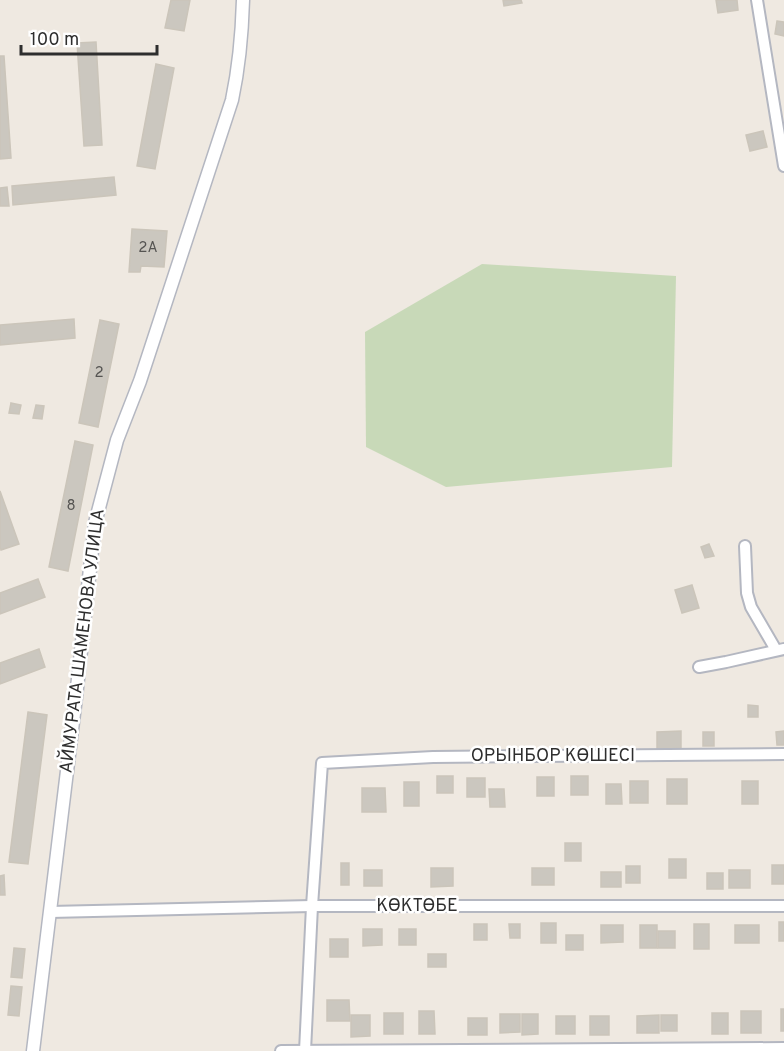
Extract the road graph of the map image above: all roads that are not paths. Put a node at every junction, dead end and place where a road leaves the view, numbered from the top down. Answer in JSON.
{"nodes":[{"id":1,"x":243,"y":0,"type":"edge"},
{"id":2,"x":757,"y":0,"type":"edge"},
{"id":3,"x":784,"y":166,"type":"edge"},
{"id":4,"x":745,"y":546,"type":"dead end"},
{"id":5,"x":780,"y":650,"type":"edge"},
{"id":6,"x":699,"y":667,"type":"dead end"},
{"id":7,"x":784,"y":754,"type":"edge"},
{"id":8,"x":312,"y":906,"type":"junction"},
{"id":9,"x":784,"y":906,"type":"edge"},
{"id":10,"x":50,"y":912,"type":"junction"},
{"id":11,"x":784,"y":1048,"type":"edge"},
{"id":12,"x":33,"y":1051,"type":"edge"},
{"id":13,"x":282,"y":1051,"type":"edge"},
{"id":14,"x":305,"y":1051,"type":"edge"}],
"edges":[{"from":1,"to":10,"type":"street","name":"АЙМУРАТА ШАМЕНОВА УЛИЦА"},
{"from":2,"to":3,"type":"street"},
{"from":4,"to":5,"type":"street"},
{"from":5,"to":6,"type":"street"},
{"from":7,"to":8,"type":"street","name":"ОРЫНБОР КӨШЕСІ"},
{"from":8,"to":9,"type":"street","name":"КӨКТӨБЕ"},
{"from":8,"to":10,"type":"street","name":"КӨКТӨБЕ"},
{"from":8,"to":14,"type":"street"},
{"from":10,"to":12,"type":"street","name":"АЙМУРАТА ШАМЕНОВА УЛИЦА"},
{"from":11,"to":14,"type":"street"},
{"from":13,"to":14,"type":"street"}]}
